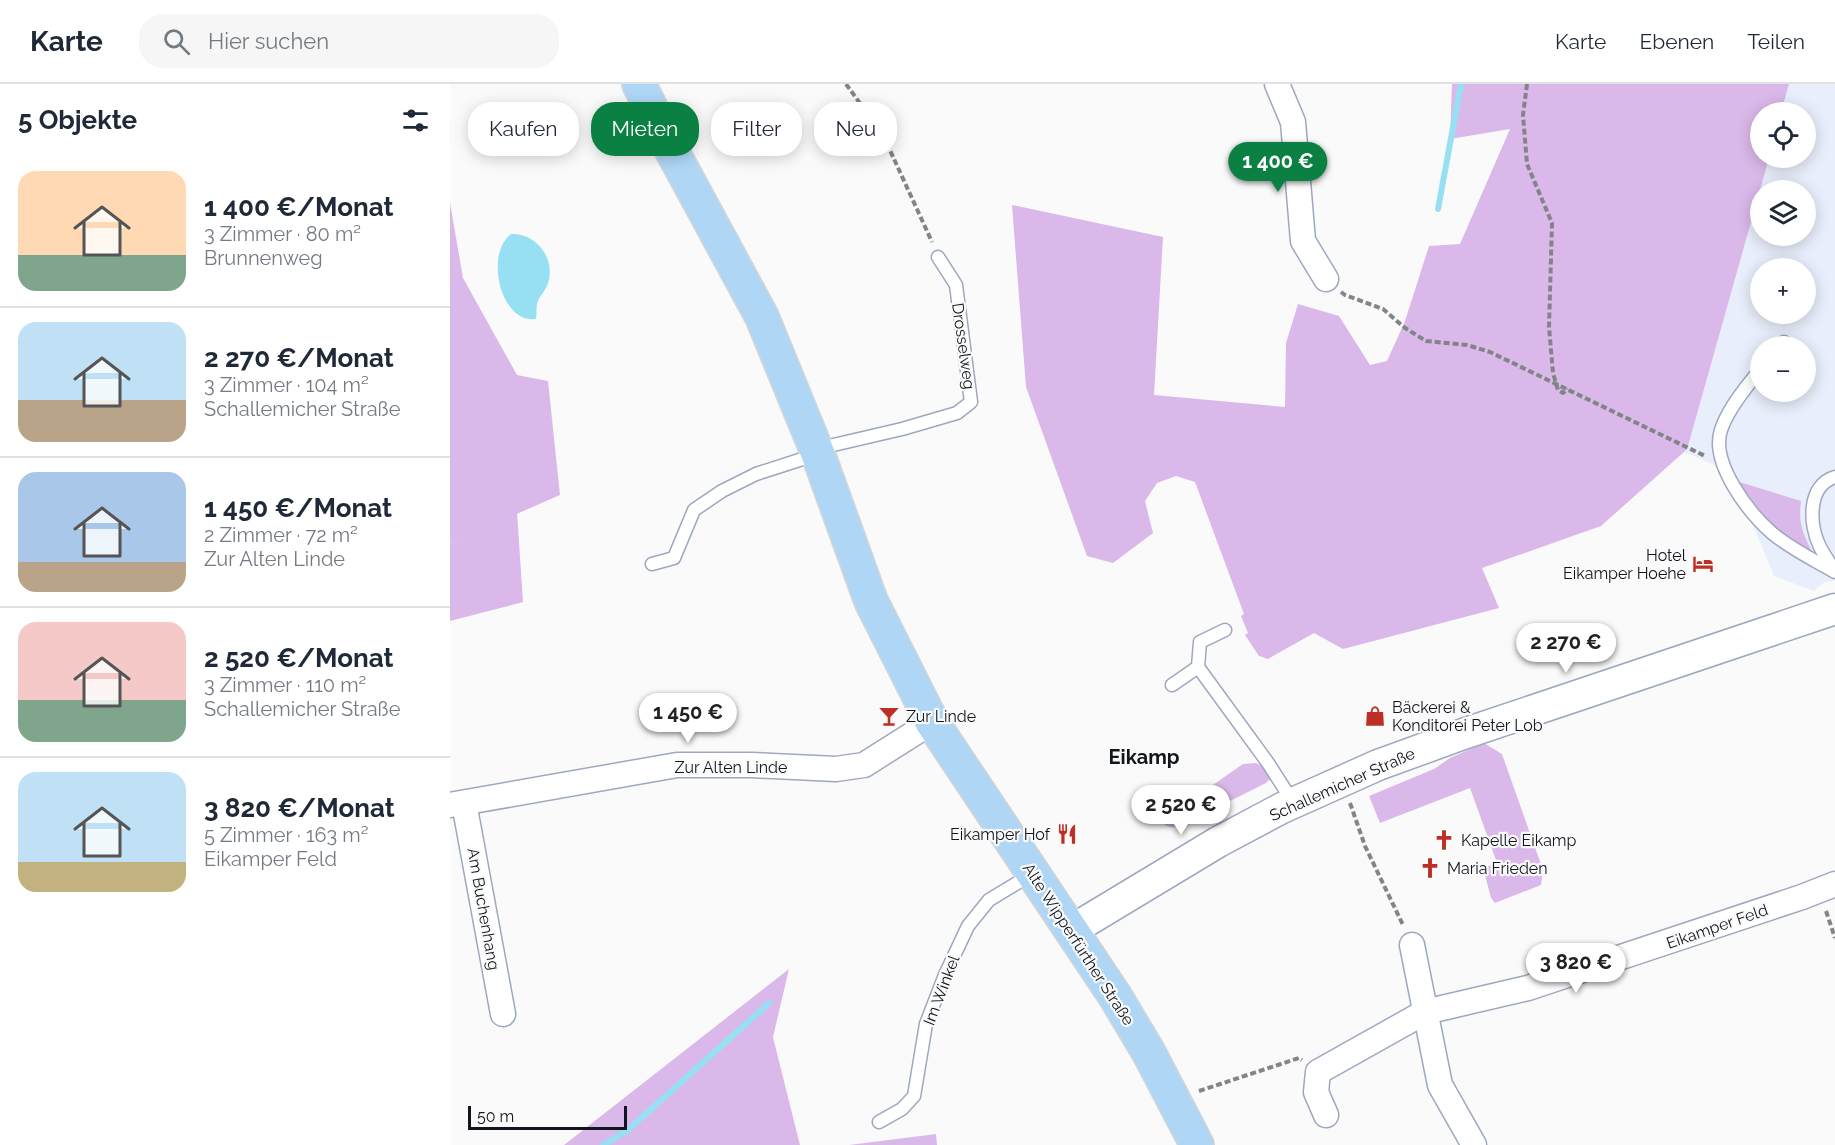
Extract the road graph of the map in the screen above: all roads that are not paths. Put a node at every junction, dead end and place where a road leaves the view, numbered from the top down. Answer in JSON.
{"nodes":[{"id":1,"x":639,"y":84,"type":"edge"},
{"id":2,"x":1277,"y":84,"type":"edge"},
{"id":3,"x":938,"y":256,"type":"road end"},
{"id":4,"x":1326,"y":279,"type":"road end"},
{"id":5,"x":1750,"y":385,"type":"edge"},
{"id":6,"x":818,"y":454,"type":"junction"},
{"id":7,"x":1835,"y":477,"type":"edge"},
{"id":8,"x":652,"y":564,"type":"dead end"},
{"id":9,"x":1835,"y":572,"type":"edge"},
{"id":10,"x":1835,"y":609,"type":"edge"},
{"id":11,"x":1225,"y":630,"type":"dead end"},
{"id":12,"x":1198,"y":667,"type":"junction"},
{"id":13,"x":1172,"y":685,"type":"dead end"},
{"id":14,"x":935,"y":719,"type":"junction"},
{"id":15,"x":1294,"y":803,"type":"junction"},
{"id":16,"x":457,"y":804,"type":"edge"},
{"id":17,"x":1033,"y":873,"type":"junction"},
{"id":18,"x":1827,"y":887,"type":"edge"},
{"id":19,"x":1072,"y":930,"type":"junction"},
{"id":20,"x":1412,"y":945,"type":"road end"},
{"id":21,"x":1425,"y":1012,"type":"junction"},
{"id":22,"x":503,"y":1014,"type":"dead end"},
{"id":23,"x":1326,"y":1115,"type":"dead end"},
{"id":24,"x":879,"y":1122,"type":"dead end"},
{"id":25,"x":1197,"y":1145,"type":"edge"},
{"id":26,"x":1474,"y":1145,"type":"edge"}],
"edges":[{"from":1,"to":6,"type":"main road","name":"Alte Wipperfürther Straße"},
{"from":2,"to":4,"type":"street"},
{"from":3,"to":6,"type":"lane","name":"Drosselweg"},
{"from":5,"to":9,"type":"lane"},
{"from":6,"to":8,"type":"lane"},
{"from":6,"to":14,"type":"main road","name":"Alte Wipperfürther Straße"},
{"from":7,"to":9,"type":"lane"},
{"from":10,"to":15,"type":"street","name":"Schallemicher Straße"},
{"from":11,"to":12,"type":"lane"},
{"from":12,"to":13,"type":"lane"},
{"from":12,"to":15,"type":"lane"},
{"from":14,"to":16,"type":"street","name":"Zur Alten Linde"},
{"from":14,"to":17,"type":"main road","name":"Alte Wipperfürther Straße"},
{"from":15,"to":19,"type":"street","name":"Schallemicher Straße"},
{"from":16,"to":22,"type":"street","name":"Am Buchenhang"},
{"from":17,"to":19,"type":"main road","name":"Alte Wipperfürther Straße"},
{"from":17,"to":24,"type":"lane","name":"Im Winkel"},
{"from":18,"to":21,"type":"street","name":"Eikamper Feld"},
{"from":19,"to":25,"type":"main road","name":"Alte Wipperfürther Straße"},
{"from":20,"to":21,"type":"street"},
{"from":21,"to":23,"type":"street","name":"Eikamper Feld"},
{"from":21,"to":26,"type":"street"}]}
